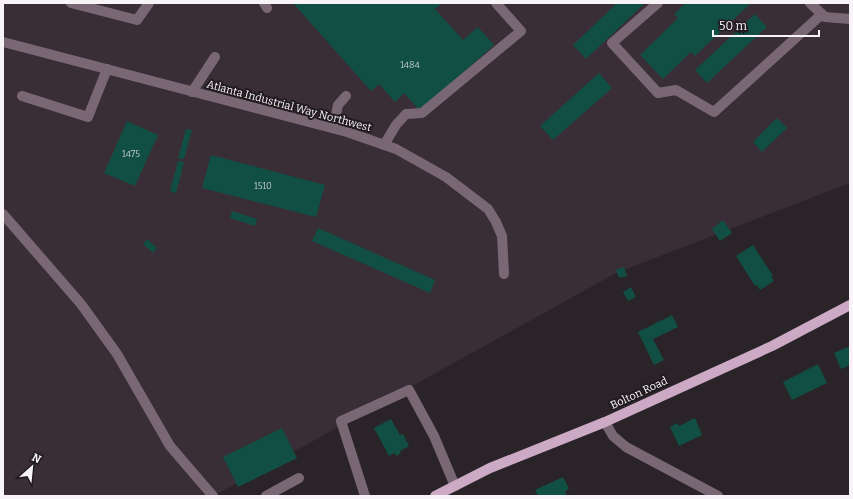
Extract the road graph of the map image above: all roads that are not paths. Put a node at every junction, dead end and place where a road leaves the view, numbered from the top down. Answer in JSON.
{"nodes":[{"id":1,"x":71,"y":3,"type":"edge"},
{"id":2,"x":149,"y":3,"type":"edge"},
{"id":3,"x":496,"y":3,"type":"edge"},
{"id":4,"x":658,"y":3,"type":"edge"},
{"id":5,"x":810,"y":3,"type":"edge"},
{"id":6,"x":822,"y":14,"type":"junction"},
{"id":7,"x":850,"y":19,"type":"edge"},
{"id":8,"x":3,"y":42,"type":"edge"},
{"id":9,"x":215,"y":56,"type":"dead end"},
{"id":10,"x":107,"y":69,"type":"junction"},
{"id":11,"x":192,"y":92,"type":"junction"},
{"id":12,"x":22,"y":96,"type":"dead end"},
{"id":13,"x":346,"y":96,"type":"dead end"},
{"id":14,"x":332,"y":128,"type":"junction"},
{"id":15,"x":384,"y":145,"type":"junction"},
{"id":16,"x":3,"y":214,"type":"edge"},
{"id":17,"x":504,"y":274,"type":"dead end"},
{"id":18,"x":850,"y":305,"type":"edge"},
{"id":19,"x":605,"y":422,"type":"junction"},
{"id":20,"x":299,"y":478,"type":"dead end"},
{"id":21,"x":455,"y":486,"type":"junction"},
{"id":22,"x":213,"y":496,"type":"edge"},
{"id":23,"x":266,"y":496,"type":"edge"},
{"id":24,"x":365,"y":496,"type":"edge"},
{"id":25,"x":435,"y":496,"type":"edge"},
{"id":26,"x":718,"y":496,"type":"edge"}],
"edges":[{"from":1,"to":2,"type":"street"},
{"from":3,"to":15,"type":"street"},
{"from":4,"to":6,"type":"street"},
{"from":5,"to":6,"type":"street"},
{"from":6,"to":7,"type":"street"},
{"from":8,"to":10,"type":"street","name":"Atlanta Industrial Way Northwest"},
{"from":9,"to":11,"type":"street"},
{"from":10,"to":11,"type":"street","name":"Atlanta Industrial Way Northwest"},
{"from":10,"to":12,"type":"street"},
{"from":11,"to":14,"type":"street","name":"Atlanta Industrial Way Northwest"},
{"from":13,"to":14,"type":"street"},
{"from":14,"to":15,"type":"street","name":"Atlanta Industrial Way Northwest"},
{"from":15,"to":17,"type":"street","name":"Atlanta Industrial Way Northwest"},
{"from":16,"to":22,"type":"street"},
{"from":18,"to":19,"type":"main road","name":"Bolton Road"},
{"from":19,"to":21,"type":"main road","name":"Bolton Road"},
{"from":19,"to":26,"type":"street"},
{"from":20,"to":23,"type":"street"},
{"from":21,"to":24,"type":"street"},
{"from":21,"to":25,"type":"main road","name":"Bolton Road"}]}
